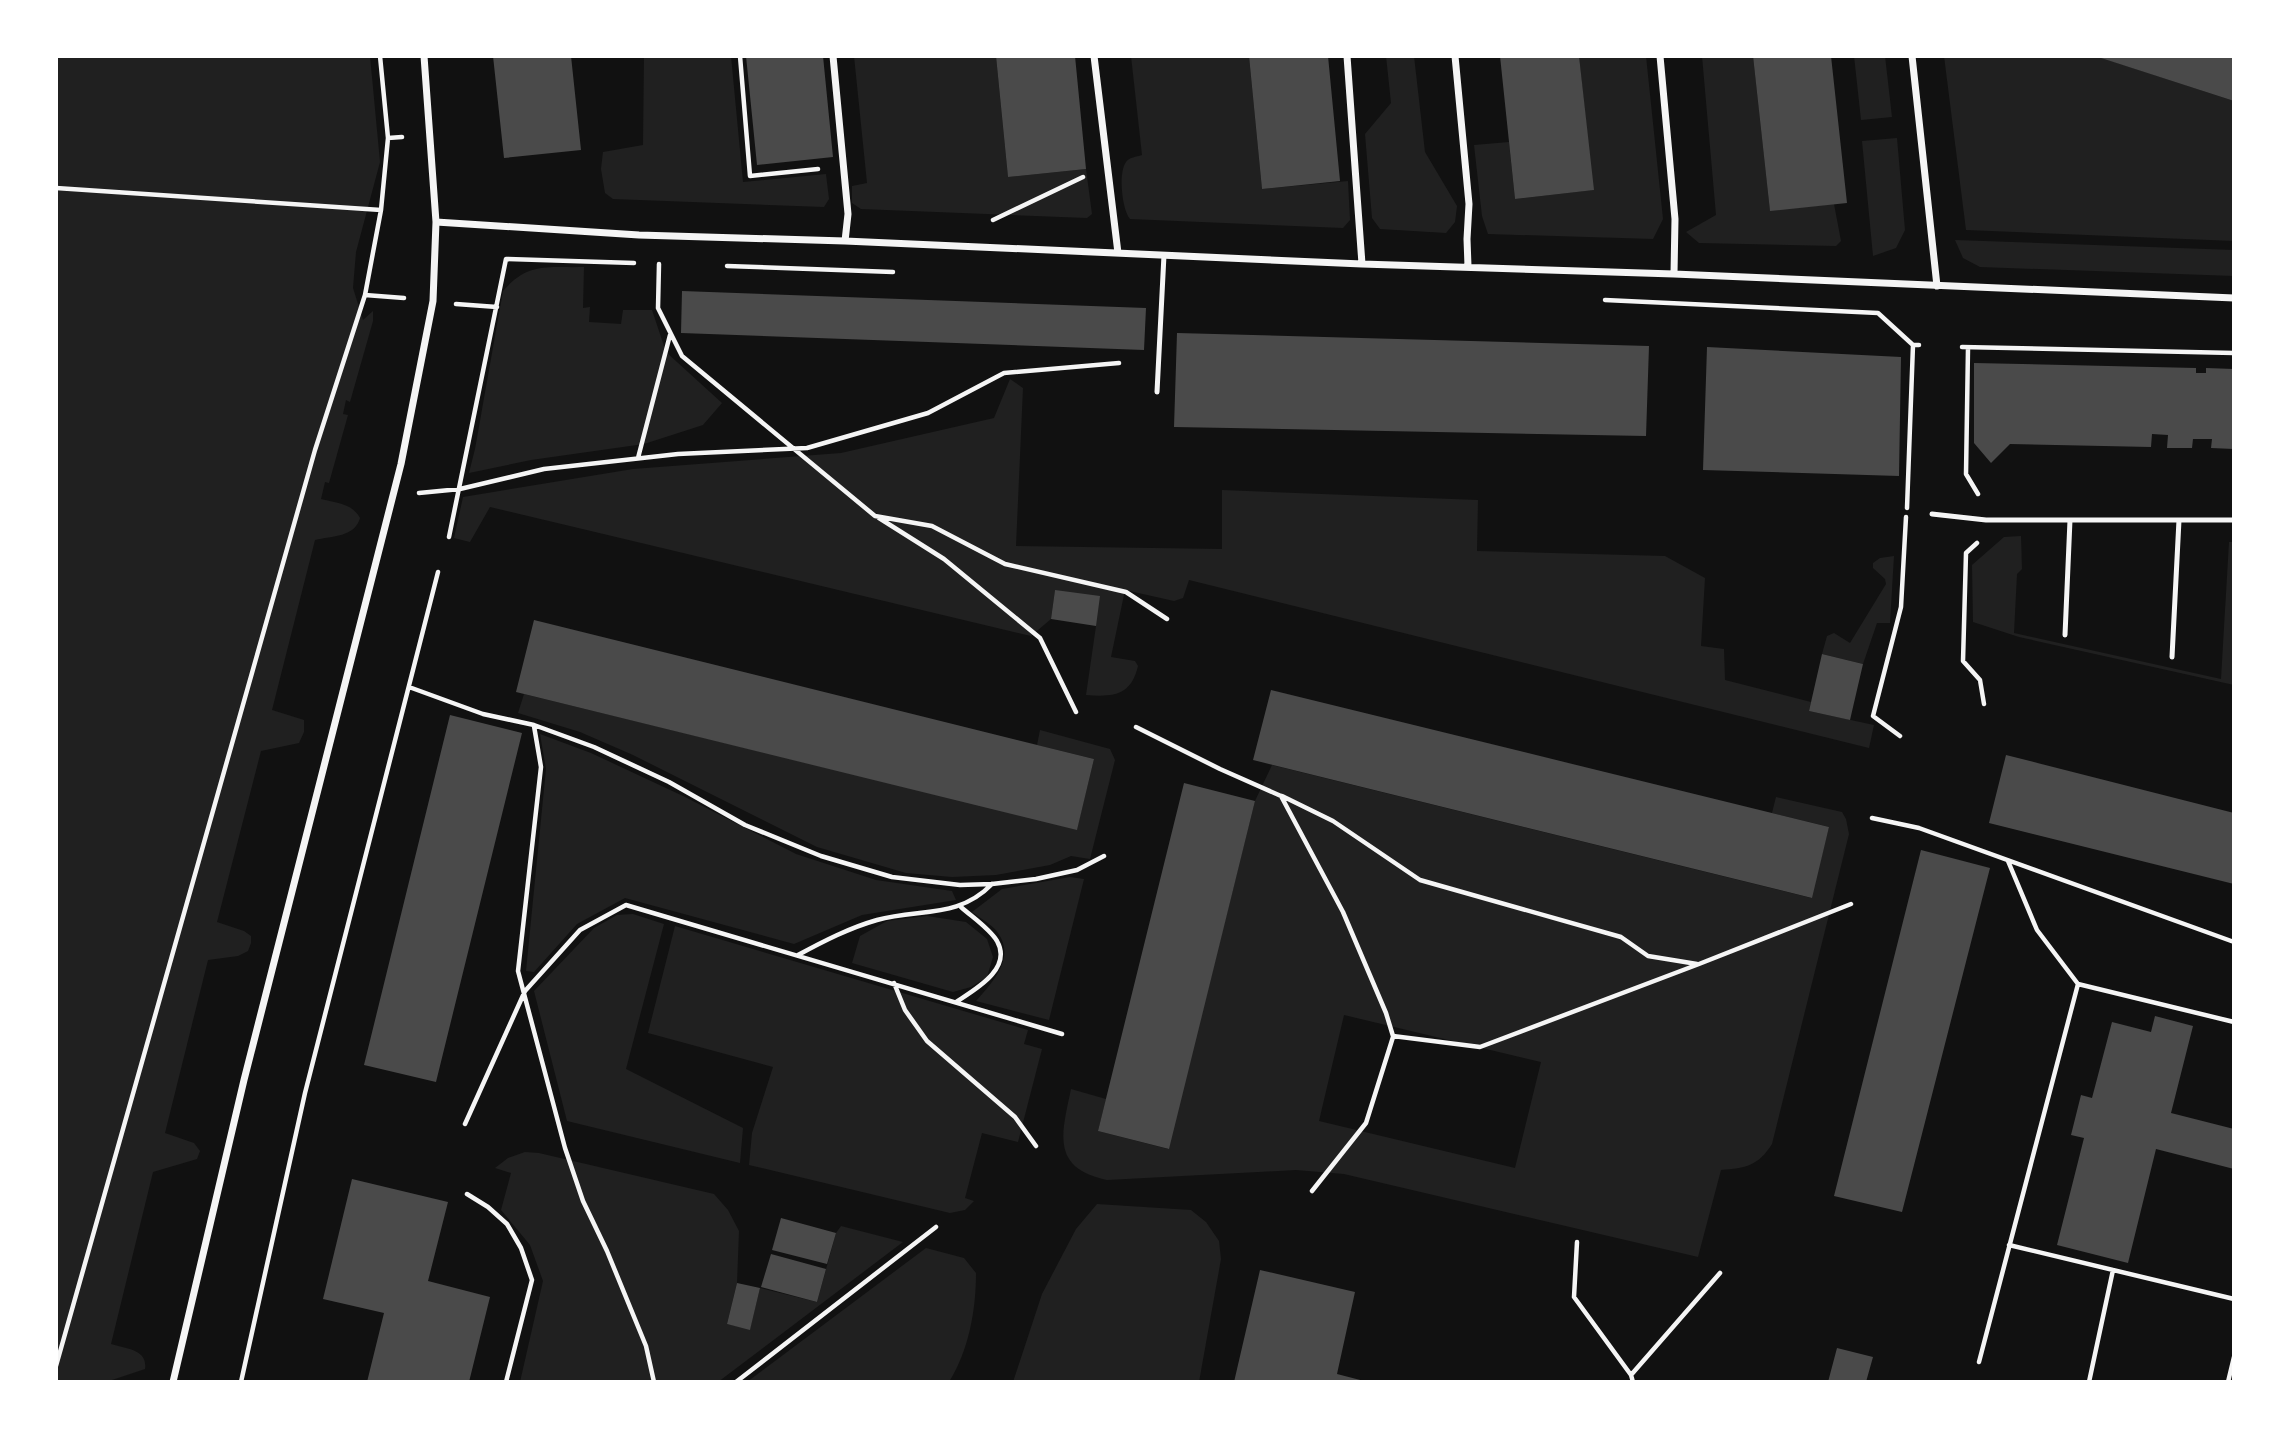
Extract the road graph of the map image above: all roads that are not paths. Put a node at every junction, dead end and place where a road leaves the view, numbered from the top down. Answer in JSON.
{"nodes":[{"id":1,"x":424,"y":56,"type":"edge"},
{"id":2,"x":833,"y":56,"type":"edge"},
{"id":3,"x":1094,"y":56,"type":"edge"},
{"id":4,"x":1347,"y":56,"type":"edge"},
{"id":5,"x":1455,"y":56,"type":"edge"},
{"id":6,"x":1660,"y":56,"type":"edge"},
{"id":7,"x":1912,"y":56,"type":"edge"},
{"id":8,"x":436,"y":222,"type":"junction"},
{"id":9,"x":845,"y":241,"type":"junction"},
{"id":10,"x":1118,"y":253,"type":"junction"},
{"id":11,"x":1164,"y":255,"type":"junction"},
{"id":12,"x":1362,"y":264,"type":"junction"},
{"id":13,"x":1468,"y":266,"type":"junction"},
{"id":14,"x":1674,"y":274,"type":"junction"},
{"id":15,"x":1937,"y":286,"type":"junction"},
{"id":16,"x":2234,"y":298,"type":"edge"},
{"id":17,"x":1157,"y":392,"type":"dead end"},
{"id":18,"x":1932,"y":514,"type":"dead end"},
{"id":19,"x":2070,"y":520,"type":"junction"},
{"id":20,"x":2179,"y":520,"type":"junction"},
{"id":21,"x":2234,"y":520,"type":"edge"},
{"id":22,"x":2064,"y":635,"type":"dead end"},
{"id":23,"x":2172,"y":657,"type":"dead end"},
{"id":24,"x":173,"y":1382,"type":"edge"}],
"edges":[{"from":1,"to":8,"type":"street"},
{"from":2,"to":9,"type":"street"},
{"from":3,"to":10,"type":"street"},
{"from":4,"to":12,"type":"street"},
{"from":5,"to":13,"type":"street"},
{"from":6,"to":14,"type":"street"},
{"from":7,"to":15,"type":"street"},
{"from":8,"to":9,"type":"street"},
{"from":8,"to":24,"type":"street"},
{"from":9,"to":10,"type":"street"},
{"from":10,"to":11,"type":"street"},
{"from":11,"to":12,"type":"street"},
{"from":11,"to":17,"type":"lane"},
{"from":12,"to":13,"type":"street"},
{"from":13,"to":14,"type":"street"},
{"from":14,"to":15,"type":"street"},
{"from":15,"to":16,"type":"street"},
{"from":18,"to":19,"type":"lane"},
{"from":19,"to":20,"type":"lane"},
{"from":19,"to":22,"type":"lane"},
{"from":20,"to":21,"type":"lane"},
{"from":20,"to":23,"type":"lane"}]}
